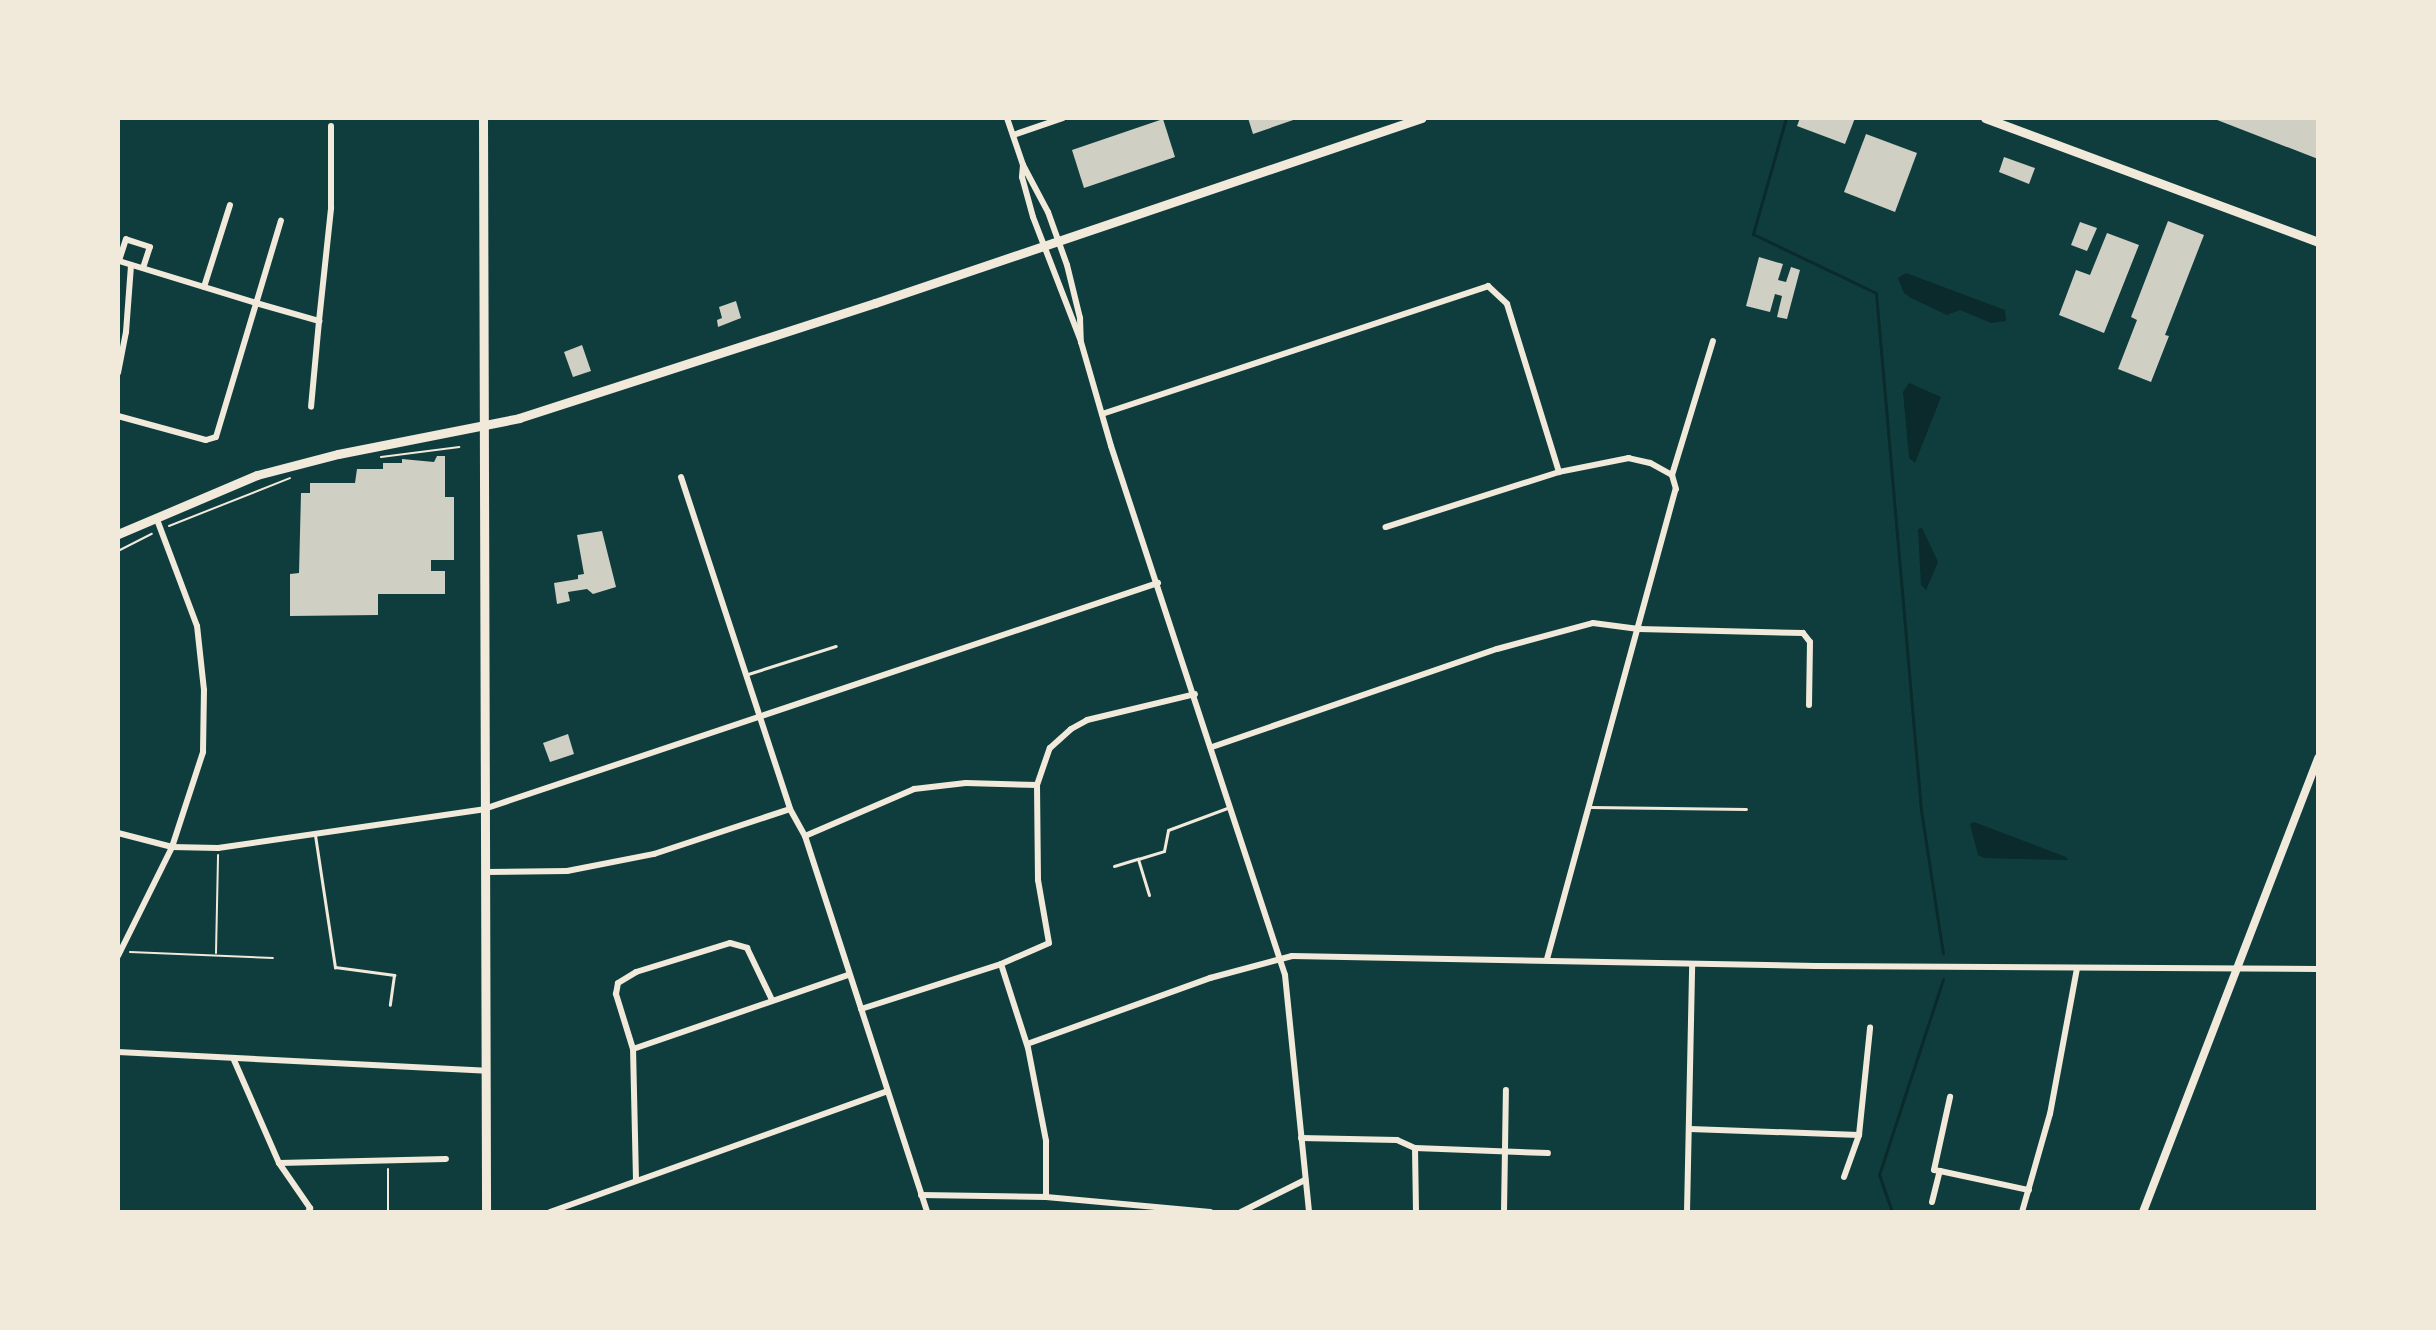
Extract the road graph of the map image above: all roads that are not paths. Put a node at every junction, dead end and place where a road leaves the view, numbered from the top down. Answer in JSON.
{"nodes":[{"id":1,"x":483,"y":118,"type":"edge"},
{"id":2,"x":1007,"y":118,"type":"edge"},
{"id":3,"x":1063,"y":118,"type":"edge"},
{"id":4,"x":1422,"y":118,"type":"edge"},
{"id":5,"x":1985,"y":118,"type":"edge"},
{"id":6,"x":331,"y":126,"type":"dead end"},
{"id":7,"x":1013,"y":135,"type":"junction"},
{"id":8,"x":1023,"y":165,"type":"junction"},
{"id":9,"x":230,"y":205,"type":"dead end"},
{"id":10,"x":281,"y":221,"type":"dead end"},
{"id":11,"x":1059,"y":241,"type":"junction"},
{"id":12,"x":2318,"y":242,"type":"edge"},
{"id":13,"x":1044,"y":246,"type":"junction"},
{"id":14,"x":131,"y":265,"type":"junction"},
{"id":15,"x":143,"y":268,"type":"junction"},
{"id":16,"x":204,"y":287,"type":"junction"},
{"id":17,"x":256,"y":303,"type":"junction"},
{"id":18,"x":319,"y":321,"type":"junction"},
{"id":19,"x":1713,"y":341,"type":"dead end"},
{"id":20,"x":1081,"y":342,"type":"junction"},
{"id":21,"x":118,"y":373,"type":"edge"},
{"id":22,"x":311,"y":407,"type":"dead end"},
{"id":23,"x":1102,"y":414,"type":"junction"},
{"id":24,"x":118,"y":416,"type":"edge"},
{"id":25,"x":483,"y":427,"type":"junction"},
{"id":26,"x":1559,"y":472,"type":"junction"},
{"id":27,"x":1672,"y":475,"type":"junction"},
{"id":28,"x":681,"y":477,"type":"dead end"},
{"id":29,"x":156,"y":517,"type":"junction"},
{"id":30,"x":1386,"y":527,"type":"dead end"},
{"id":31,"x":118,"y":534,"type":"edge"},
{"id":32,"x":1158,"y":583,"type":"junction"},
{"id":33,"x":1639,"y":629,"type":"junction"},
{"id":34,"x":836,"y":646,"type":"dead end"},
{"id":35,"x":748,"y":675,"type":"junction"},
{"id":36,"x":1195,"y":694,"type":"junction"},
{"id":37,"x":1809,"y":705,"type":"dead end"},
{"id":38,"x":761,"y":714,"type":"junction"},
{"id":39,"x":1212,"y":747,"type":"junction"},
{"id":40,"x":2318,"y":758,"type":"edge"},
{"id":41,"x":1037,"y":785,"type":"junction"},
{"id":42,"x":1232,"y":807,"type":"junction"},
{"id":43,"x":1589,"y":807,"type":"junction"},
{"id":44,"x":484,"y":809,"type":"junction"},
{"id":45,"x":790,"y":809,"type":"junction"},
{"id":46,"x":1746,"y":809,"type":"dead end"},
{"id":47,"x":314,"y":832,"type":"junction"},
{"id":48,"x":118,"y":833,"type":"edge"},
{"id":49,"x":805,"y":836,"type":"junction"},
{"id":50,"x":172,"y":847,"type":"junction"},
{"id":51,"x":1138,"y":859,"type":"junction"},
{"id":52,"x":1114,"y":866,"type":"dead end"},
{"id":53,"x":485,"y":872,"type":"junction"},
{"id":54,"x":1149,"y":895,"type":"dead end"},
{"id":55,"x":119,"y":954,"type":"edge"},
{"id":56,"x":1281,"y":959,"type":"junction"},
{"id":57,"x":1547,"y":959,"type":"junction"},
{"id":58,"x":1001,"y":964,"type":"junction"},
{"id":59,"x":1692,"y":964,"type":"junction"},
{"id":60,"x":2237,"y":967,"type":"junction"},
{"id":61,"x":2077,"y":969,"type":"junction"},
{"id":62,"x":2318,"y":969,"type":"edge"},
{"id":63,"x":848,"y":975,"type":"junction"},
{"id":64,"x":772,"y":1000,"type":"junction"},
{"id":65,"x":390,"y":1005,"type":"dead end"},
{"id":66,"x":861,"y":1009,"type":"junction"},
{"id":67,"x":1870,"y":1028,"type":"dead end"},
{"id":68,"x":1027,"y":1044,"type":"junction"},
{"id":69,"x":633,"y":1049,"type":"junction"},
{"id":70,"x":118,"y":1052,"type":"edge"},
{"id":71,"x":234,"y":1060,"type":"junction"},
{"id":72,"x":487,"y":1071,"type":"junction"},
{"id":73,"x":1506,"y":1090,"type":"dead end"},
{"id":74,"x":886,"y":1092,"type":"junction"},
{"id":75,"x":1950,"y":1097,"type":"dead end"},
{"id":76,"x":1690,"y":1129,"type":"junction"},
{"id":77,"x":1859,"y":1135,"type":"junction"},
{"id":78,"x":1301,"y":1138,"type":"junction"},
{"id":79,"x":1415,"y":1148,"type":"junction"},
{"id":80,"x":1505,"y":1151,"type":"junction"},
{"id":81,"x":1548,"y":1153,"type":"dead end"},
{"id":82,"x":446,"y":1159,"type":"dead end"},
{"id":83,"x":279,"y":1163,"type":"junction"},
{"id":84,"x":1940,"y":1171,"type":"junction"},
{"id":85,"x":1844,"y":1177,"type":"dead end"},
{"id":86,"x":636,"y":1180,"type":"junction"},
{"id":87,"x":1305,"y":1180,"type":"junction"},
{"id":88,"x":2029,"y":1190,"type":"junction"},
{"id":89,"x":921,"y":1195,"type":"junction"},
{"id":90,"x":1046,"y":1197,"type":"junction"},
{"id":91,"x":1932,"y":1202,"type":"dead end"},
{"id":92,"x":308,"y":1212,"type":"edge"},
{"id":93,"x":486,"y":1212,"type":"edge"},
{"id":94,"x":550,"y":1212,"type":"edge"},
{"id":95,"x":927,"y":1212,"type":"edge"},
{"id":96,"x":1210,"y":1212,"type":"edge"},
{"id":97,"x":1241,"y":1212,"type":"edge"},
{"id":98,"x":1309,"y":1212,"type":"edge"},
{"id":99,"x":1416,"y":1212,"type":"edge"},
{"id":100,"x":1504,"y":1212,"type":"edge"},
{"id":101,"x":1687,"y":1212,"type":"edge"},
{"id":102,"x":2022,"y":1212,"type":"edge"},
{"id":103,"x":2143,"y":1212,"type":"edge"}],
"edges":[{"from":1,"to":25,"type":"main road"},
{"from":2,"to":7,"type":"street"},
{"from":3,"to":7,"type":"street"},
{"from":4,"to":11,"type":"main road"},
{"from":5,"to":12,"type":"main road"},
{"from":6,"to":18,"type":"street"},
{"from":7,"to":8,"type":"street"},
{"from":8,"to":11,"type":"street"},
{"from":8,"to":13,"type":"street"},
{"from":9,"to":16,"type":"street"},
{"from":10,"to":17,"type":"street"},
{"from":11,"to":13,"type":"main road"},
{"from":11,"to":20,"type":"street"},
{"from":13,"to":20,"type":"street"},
{"from":13,"to":25,"type":"main road"},
{"from":14,"to":15,"type":"street"},
{"from":14,"to":15,"type":"street"},
{"from":14,"to":21,"type":"street"},
{"from":15,"to":16,"type":"street"},
{"from":16,"to":17,"type":"street"},
{"from":17,"to":18,"type":"street"},
{"from":17,"to":24,"type":"street"},
{"from":18,"to":22,"type":"street"},
{"from":19,"to":27,"type":"street"},
{"from":20,"to":23,"type":"street"},
{"from":23,"to":26,"type":"street"},
{"from":23,"to":32,"type":"street"},
{"from":25,"to":29,"type":"main road"},
{"from":25,"to":44,"type":"main road"},
{"from":26,"to":27,"type":"street"},
{"from":26,"to":30,"type":"street"},
{"from":27,"to":33,"type":"street"},
{"from":28,"to":35,"type":"street"},
{"from":29,"to":31,"type":"main road"},
{"from":29,"to":50,"type":"street"},
{"from":32,"to":36,"type":"street"},
{"from":32,"to":38,"type":"street"},
{"from":33,"to":37,"type":"street"},
{"from":33,"to":39,"type":"street"},
{"from":33,"to":43,"type":"street"},
{"from":34,"to":35,"type":"lane"},
{"from":35,"to":38,"type":"street"},
{"from":36,"to":39,"type":"street"},
{"from":36,"to":41,"type":"street"},
{"from":38,"to":44,"type":"street"},
{"from":38,"to":45,"type":"street"},
{"from":39,"to":42,"type":"street"},
{"from":40,"to":60,"type":"street"},
{"from":41,"to":49,"type":"street"},
{"from":41,"to":58,"type":"street"},
{"from":42,"to":51,"type":"lane"},
{"from":42,"to":56,"type":"street"},
{"from":43,"to":46,"type":"lane"},
{"from":43,"to":57,"type":"street"},
{"from":44,"to":47,"type":"street"},
{"from":44,"to":53,"type":"main road"},
{"from":45,"to":49,"type":"street"},
{"from":45,"to":53,"type":"street"},
{"from":47,"to":50,"type":"street"},
{"from":47,"to":65,"type":"lane"},
{"from":48,"to":50,"type":"street"},
{"from":49,"to":63,"type":"street"},
{"from":50,"to":55,"type":"street"},
{"from":51,"to":52,"type":"lane"},
{"from":51,"to":54,"type":"lane"},
{"from":53,"to":72,"type":"main road"},
{"from":56,"to":57,"type":"street"},
{"from":56,"to":68,"type":"street"},
{"from":56,"to":78,"type":"street"},
{"from":57,"to":59,"type":"street"},
{"from":58,"to":66,"type":"street"},
{"from":58,"to":68,"type":"street"},
{"from":59,"to":61,"type":"street"},
{"from":59,"to":76,"type":"street"},
{"from":60,"to":61,"type":"street"},
{"from":60,"to":62,"type":"street"},
{"from":60,"to":103,"type":"street"},
{"from":61,"to":88,"type":"street"},
{"from":63,"to":64,"type":"street"},
{"from":63,"to":66,"type":"street"},
{"from":64,"to":69,"type":"street"},
{"from":64,"to":69,"type":"street"},
{"from":66,"to":74,"type":"street"},
{"from":67,"to":77,"type":"street"},
{"from":68,"to":90,"type":"street"},
{"from":69,"to":86,"type":"street"},
{"from":70,"to":71,"type":"street"},
{"from":71,"to":72,"type":"street"},
{"from":71,"to":83,"type":"street"},
{"from":72,"to":93,"type":"main road"},
{"from":73,"to":80,"type":"street"},
{"from":74,"to":86,"type":"street"},
{"from":74,"to":89,"type":"street"},
{"from":75,"to":84,"type":"street"},
{"from":76,"to":77,"type":"street"},
{"from":76,"to":101,"type":"street"},
{"from":77,"to":85,"type":"street"},
{"from":78,"to":79,"type":"street"},
{"from":78,"to":87,"type":"street"},
{"from":79,"to":80,"type":"street"},
{"from":79,"to":99,"type":"street"},
{"from":80,"to":81,"type":"street"},
{"from":80,"to":100,"type":"street"},
{"from":82,"to":83,"type":"street"},
{"from":83,"to":92,"type":"street"},
{"from":84,"to":88,"type":"street"},
{"from":84,"to":91,"type":"street"},
{"from":86,"to":94,"type":"street"},
{"from":87,"to":97,"type":"street"},
{"from":87,"to":98,"type":"street"},
{"from":88,"to":102,"type":"street"},
{"from":89,"to":90,"type":"street"},
{"from":89,"to":95,"type":"street"},
{"from":90,"to":96,"type":"street"}]}
